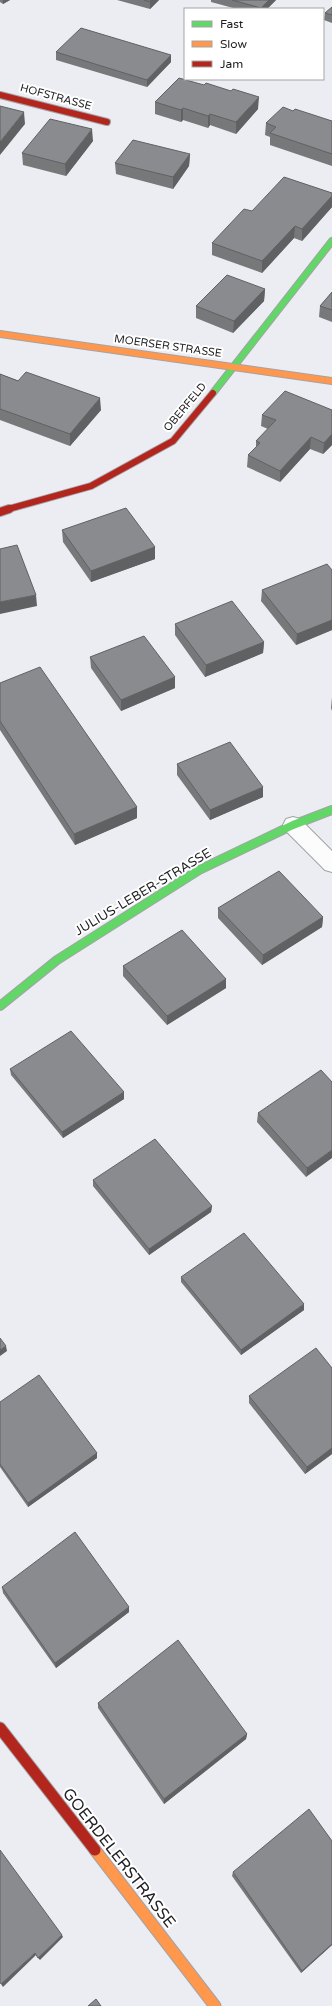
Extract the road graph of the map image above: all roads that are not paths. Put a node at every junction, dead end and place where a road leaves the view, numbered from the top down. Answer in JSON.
{"nodes":[{"id":1,"x":0,"y":95,"type":"edge"},
{"id":2,"x":107,"y":122,"type":"dead end"},
{"id":3,"x":332,"y":241,"type":"edge"},
{"id":4,"x":0,"y":334,"type":"edge"},
{"id":5,"x":234,"y":368,"type":"junction"},
{"id":6,"x":332,"y":381,"type":"edge"},
{"id":7,"x":0,"y":512,"type":"edge"},
{"id":8,"x":332,"y":810,"type":"edge"},
{"id":9,"x":293,"y":825,"type":"junction"},
{"id":10,"x":332,"y":864,"type":"edge"},
{"id":11,"x":0,"y":1006,"type":"edge"},
{"id":12,"x":0,"y":1728,"type":"edge"},
{"id":13,"x":215,"y":2006,"type":"edge"}],
"edges":[{"from":1,"to":2,"type":"street","name":"HOFSTRASSE"},
{"from":3,"to":5,"type":"street","name":"OBERFELD"},
{"from":4,"to":5,"type":"street","name":"MOERSER STRASSE"},
{"from":5,"to":6,"type":"street","name":"MOERSER STRASSE"},
{"from":5,"to":7,"type":"street","name":"OBERFELD"},
{"from":8,"to":9,"type":"street","name":"JULIUS-LEBER-STRASSE"},
{"from":9,"to":10,"type":"street"},
{"from":9,"to":11,"type":"street","name":"JULIUS-LEBER-STRASSE"},
{"from":12,"to":13,"type":"street","name":"GOERDELERSTRASSE"}]}
